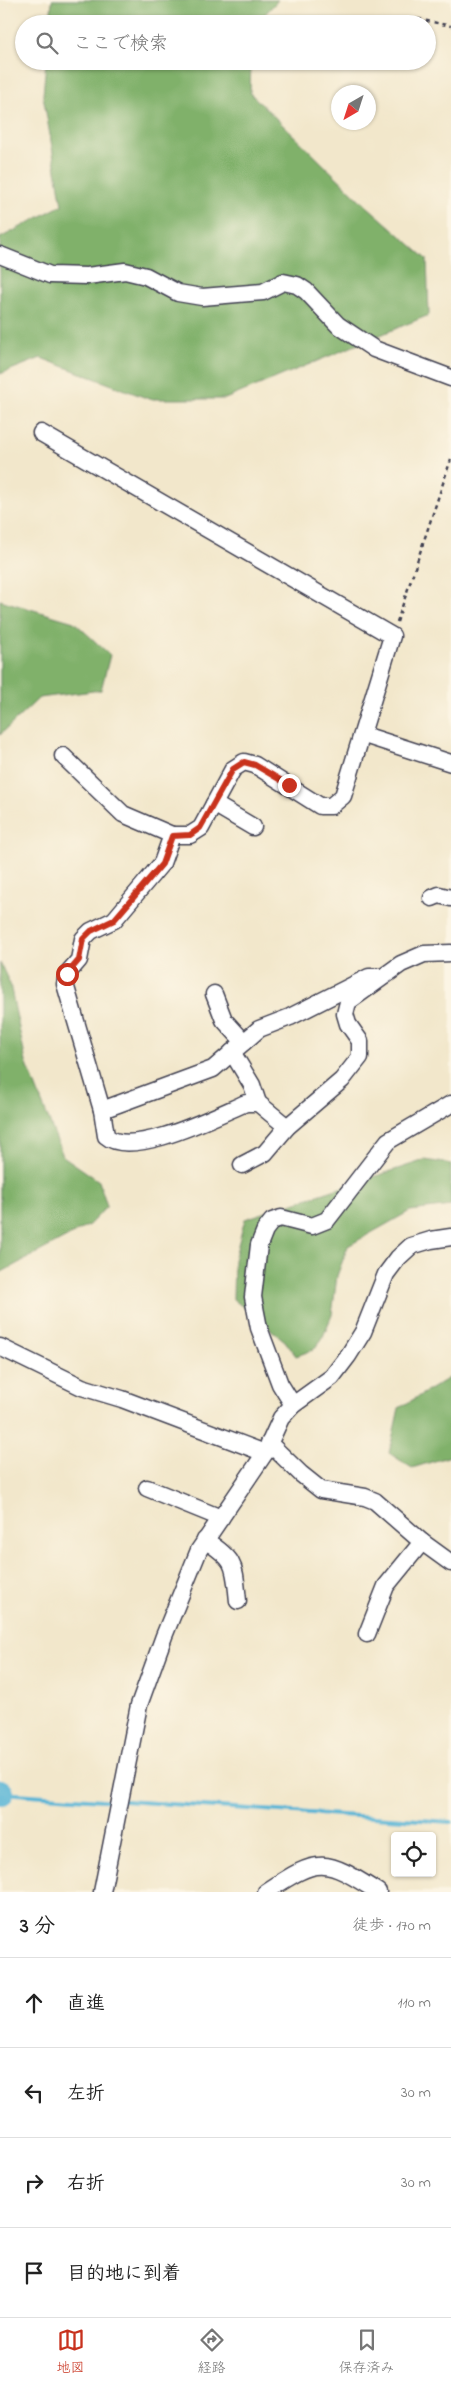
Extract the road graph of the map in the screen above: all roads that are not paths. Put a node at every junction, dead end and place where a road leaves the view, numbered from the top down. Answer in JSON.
{"nodes":[{"id":1,"x":0,"y":255,"type":"edge"},
{"id":2,"x":451,"y":378,"type":"edge"},
{"id":3,"x":41,"y":433,"type":"dead end"},
{"id":4,"x":364,"y":735,"type":"junction"},
{"id":5,"x":63,"y":756,"type":"dead end"},
{"id":6,"x":451,"y":763,"type":"edge"},
{"id":7,"x":214,"y":804,"type":"junction"},
{"id":8,"x":253,"y":827,"type":"dead end"},
{"id":9,"x":172,"y":836,"type":"junction"},
{"id":10,"x":432,"y":898,"type":"dead end"},
{"id":11,"x":451,"y":898,"type":"edge"},
{"id":12,"x":451,"y":953,"type":"edge"},
{"id":13,"x":382,"y":977,"type":"junction"},
{"id":14,"x":214,"y":994,"type":"dead end"},
{"id":15,"x":238,"y":1047,"type":"junction"},
{"id":16,"x":258,"y":1103,"type":"junction"},
{"id":17,"x":451,"y":1104,"type":"edge"},
{"id":18,"x":102,"y":1110,"type":"junction"},
{"id":19,"x":287,"y":1127,"type":"junction"},
{"id":20,"x":242,"y":1165,"type":"dead end"},
{"id":21,"x":451,"y":1238,"type":"edge"},
{"id":22,"x":0,"y":1347,"type":"edge"},
{"id":23,"x":293,"y":1405,"type":"junction"},
{"id":24,"x":267,"y":1448,"type":"junction"},
{"id":25,"x":147,"y":1488,"type":"dead end"},
{"id":26,"x":221,"y":1518,"type":"junction"},
{"id":27,"x":205,"y":1540,"type":"junction"},
{"id":28,"x":422,"y":1542,"type":"junction"},
{"id":29,"x":451,"y":1563,"type":"edge"},
{"id":30,"x":238,"y":1601,"type":"dead end"},
{"id":31,"x":366,"y":1634,"type":"dead end"},
{"id":32,"x":102,"y":1892,"type":"edge"},
{"id":33,"x":266,"y":1892,"type":"edge"},
{"id":34,"x":378,"y":1892,"type":"edge"}],
"edges":[{"from":1,"to":2,"type":"street"},
{"from":3,"to":4,"type":"street"},
{"from":4,"to":6,"type":"street"},
{"from":4,"to":7,"type":"street"},
{"from":5,"to":9,"type":"street"},
{"from":7,"to":8,"type":"street"},
{"from":7,"to":9,"type":"street"},
{"from":9,"to":18,"type":"street"},
{"from":10,"to":11,"type":"street"},
{"from":12,"to":13,"type":"street"},
{"from":13,"to":15,"type":"street"},
{"from":13,"to":19,"type":"street"},
{"from":14,"to":15,"type":"street"},
{"from":15,"to":16,"type":"street"},
{"from":15,"to":18,"type":"street"},
{"from":16,"to":18,"type":"street"},
{"from":16,"to":19,"type":"street"},
{"from":17,"to":23,"type":"street"},
{"from":19,"to":20,"type":"street"},
{"from":21,"to":23,"type":"street"},
{"from":22,"to":24,"type":"street"},
{"from":23,"to":24,"type":"street"},
{"from":24,"to":26,"type":"street"},
{"from":24,"to":28,"type":"street"},
{"from":25,"to":26,"type":"street"},
{"from":26,"to":27,"type":"street"},
{"from":27,"to":30,"type":"street"},
{"from":27,"to":32,"type":"street"},
{"from":28,"to":29,"type":"street"},
{"from":28,"to":31,"type":"street"},
{"from":33,"to":34,"type":"street"}]}
